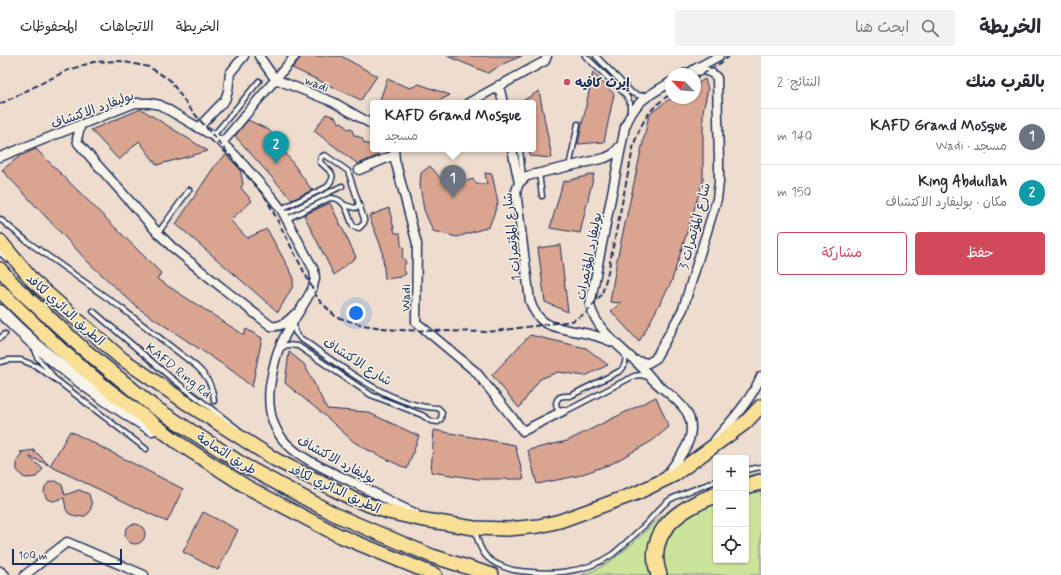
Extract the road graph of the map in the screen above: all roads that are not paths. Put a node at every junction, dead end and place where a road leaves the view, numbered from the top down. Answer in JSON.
{"nodes":[{"id":1,"x":244,"y":56,"type":"edge"},
{"id":2,"x":259,"y":56,"type":"edge"},
{"id":3,"x":295,"y":56,"type":"edge"},
{"id":4,"x":547,"y":56,"type":"edge"},
{"id":5,"x":585,"y":56,"type":"edge"},
{"id":6,"x":596,"y":56,"type":"edge"},
{"id":7,"x":719,"y":56,"type":"edge"},
{"id":8,"x":697,"y":68,"type":"edge"},
{"id":9,"x":701,"y":70,"type":"edge"},
{"id":10,"x":275,"y":79,"type":"junction"},
{"id":11,"x":259,"y":81,"type":"dead end"},
{"id":12,"x":500,"y":85,"type":"junction"},
{"id":13,"x":665,"y":86,"type":"edge"},
{"id":14,"x":652,"y":94,"type":"junction"},
{"id":15,"x":473,"y":100,"type":"edge"},
{"id":16,"x":502,"y":100,"type":"edge"},
{"id":17,"x":629,"y":117,"type":"junction"},
{"id":18,"x":370,"y":123,"type":"edge"},
{"id":19,"x":81,"y":124,"type":"junction"},
{"id":20,"x":578,"y":124,"type":"dead end"},
{"id":21,"x":198,"y":128,"type":"junction"},
{"id":22,"x":213,"y":136,"type":"junction"},
{"id":23,"x":222,"y":143,"type":"junction"},
{"id":24,"x":622,"y":144,"type":"junction"},
{"id":25,"x":394,"y":152,"type":"edge"},
{"id":26,"x":513,"y":152,"type":"edge"},
{"id":27,"x":520,"y":152,"type":"edge"},
{"id":28,"x":0,"y":156,"type":"edge"},
{"id":29,"x":340,"y":165,"type":"junction"},
{"id":30,"x":569,"y":167,"type":"junction"},
{"id":31,"x":359,"y":170,"type":"dead end"},
{"id":32,"x":331,"y":171,"type":"junction"},
{"id":33,"x":539,"y":173,"type":"junction"},
{"id":34,"x":521,"y":181,"type":"junction"},
{"id":35,"x":342,"y":186,"type":"dead end"},
{"id":36,"x":189,"y":190,"type":"dead end"},
{"id":37,"x":542,"y":196,"type":"dead end"},
{"id":38,"x":359,"y":203,"type":"junction"},
{"id":39,"x":345,"y":205,"type":"junction"},
{"id":40,"x":284,"y":214,"type":"junction"},
{"id":41,"x":0,"y":219,"type":"edge"},
{"id":42,"x":158,"y":233,"type":"junction"},
{"id":43,"x":0,"y":241,"type":"edge"},
{"id":44,"x":0,"y":253,"type":"edge"},
{"id":45,"x":0,"y":269,"type":"edge"},
{"id":46,"x":33,"y":281,"type":"junction"},
{"id":47,"x":0,"y":291,"type":"edge"},
{"id":48,"x":300,"y":309,"type":"junction"},
{"id":49,"x":0,"y":311,"type":"edge"},
{"id":50,"x":93,"y":311,"type":"dead end"},
{"id":51,"x":294,"y":321,"type":"junction"},
{"id":52,"x":5,"y":334,"type":"dead end"},
{"id":53,"x":0,"y":338,"type":"edge"},
{"id":54,"x":33,"y":342,"type":"junction"},
{"id":55,"x":615,"y":344,"type":"junction"},
{"id":56,"x":278,"y":351,"type":"junction"},
{"id":57,"x":623,"y":351,"type":"junction"},
{"id":58,"x":634,"y":360,"type":"junction"},
{"id":59,"x":0,"y":362,"type":"edge"},
{"id":60,"x":761,"y":376,"type":"edge"},
{"id":61,"x":55,"y":378,"type":"junction"},
{"id":62,"x":653,"y":379,"type":"junction"},
{"id":63,"x":214,"y":401,"type":"dead end"},
{"id":64,"x":761,"y":406,"type":"edge"},
{"id":65,"x":563,"y":411,"type":"junction"},
{"id":66,"x":240,"y":430,"type":"dead end"},
{"id":67,"x":180,"y":444,"type":"junction"},
{"id":68,"x":146,"y":449,"type":"dead end"},
{"id":69,"x":703,"y":454,"type":"junction"},
{"id":70,"x":761,"y":467,"type":"edge"},
{"id":71,"x":749,"y":469,"type":"edge"},
{"id":72,"x":663,"y":481,"type":"junction"},
{"id":73,"x":713,"y":482,"type":"edge"},
{"id":74,"x":761,"y":482,"type":"edge"},
{"id":75,"x":749,"y":485,"type":"edge"},
{"id":76,"x":713,"y":496,"type":"edge"},
{"id":77,"x":434,"y":522,"type":"junction"},
{"id":78,"x":474,"y":528,"type":"junction"},
{"id":79,"x":0,"y":571,"type":"edge"},
{"id":80,"x":432,"y":574,"type":"edge"},
{"id":81,"x":5,"y":575,"type":"edge"},
{"id":82,"x":25,"y":575,"type":"edge"},
{"id":83,"x":144,"y":575,"type":"edge"},
{"id":84,"x":492,"y":575,"type":"edge"},
{"id":85,"x":659,"y":575,"type":"edge"}],
"edges":[{"from":1,"to":21,"type":"street"},
{"from":2,"to":10,"type":"street"},
{"from":3,"to":10,"type":"street"},
{"from":4,"to":12,"type":"street"},
{"from":5,"to":17,"type":"lane"},
{"from":6,"to":14,"type":"lane"},
{"from":7,"to":8,"type":"street"},
{"from":9,"to":58,"type":"street","name":"شارع المؤتمرات 3"},
{"from":10,"to":18,"type":"street","name":"wadi"},
{"from":10,"to":23,"type":"street"},
{"from":11,"to":22,"type":"lane"},
{"from":12,"to":15,"type":"street"},
{"from":12,"to":16,"type":"street"},
{"from":13,"to":14,"type":"street","name":"بوليفارد المؤتمرات"},
{"from":14,"to":17,"type":"street","name":"بوليفارد المؤتمرات"},
{"from":17,"to":24,"type":"street","name":"بوليفارد المؤتمرات"},
{"from":19,"to":21,"type":"street","name":"بوليفارد الاكتشاف"},
{"from":19,"to":28,"type":"street","name":"بوليفارد الاكتشاف"},
{"from":19,"to":42,"type":"street"},
{"from":20,"to":30,"type":"lane"},
{"from":21,"to":22,"type":"street","name":"بوليفارد الاكتشاف"},
{"from":22,"to":23,"type":"street","name":"بوليفارد الاكتشاف"},
{"from":23,"to":40,"type":"street","name":"بوليفارد الاكتشاف"},
{"from":24,"to":30,"type":"street","name":"شارع المؤتمرات 1"},
{"from":24,"to":55,"type":"street","name":"بوليفارد المؤتمرات"},
{"from":25,"to":31,"type":"street"},
{"from":25,"to":65,"type":"street","name":"Wadi"},
{"from":26,"to":34,"type":"street"},
{"from":27,"to":34,"type":"lane"},
{"from":29,"to":32,"type":"lane"},
{"from":29,"to":32,"type":"lane"},
{"from":29,"to":38,"type":"lane"},
{"from":30,"to":33,"type":"street","name":"شارع المؤتمرات 1"},
{"from":32,"to":40,"type":"lane"},
{"from":33,"to":34,"type":"street","name":"شارع المؤتمرات 1"},
{"from":33,"to":37,"type":"lane"},
{"from":34,"to":55,"type":"street","name":"شارع المؤتمرات 1"},
{"from":35,"to":40,"type":"lane"},
{"from":36,"to":42,"type":"lane"},
{"from":38,"to":39,"type":"lane"},
{"from":38,"to":39,"type":"lane"},
{"from":39,"to":40,"type":"lane"},
{"from":40,"to":48,"type":"street","name":"بوليفارد الاكتشاف"},
{"from":41,"to":63,"type":"lane","name":"الطريق الدائري لكافد"},
{"from":42,"to":48,"type":"street"},
{"from":43,"to":46,"type":"main road","name":"الطريق الدائري لكافد"},
{"from":44,"to":46,"type":"lane"},
{"from":45,"to":84,"type":"main road","name":"طريق الثمامة"},
{"from":46,"to":77,"type":"main road","name":"الطريق الدائري لكافد"},
{"from":47,"to":67,"type":"main road","name":"طريق الثمامة"},
{"from":48,"to":51,"type":"street","name":"بوليفارد الاكتشاف"},
{"from":49,"to":54,"type":"main road","name":"طريق الثمامة"},
{"from":50,"to":66,"type":"lane","name":"KAFD Ring Rd"},
{"from":51,"to":56,"type":"street","name":"بوليفارد الاكتشاف"},
{"from":51,"to":56,"type":"lane","name":"شارع الاكتشاف"},
{"from":52,"to":53,"type":"lane"},
{"from":54,"to":61,"type":"lane","name":"طريق الثمامة"},
{"from":54,"to":67,"type":"main road","name":"طريق الثمامة"},
{"from":55,"to":57,"type":"street","name":"بوليفارد المؤتمرات"},
{"from":56,"to":77,"type":"street","name":"بوليفارد الاكتشاف"},
{"from":57,"to":58,"type":"street","name":"بوليفارد المؤتمرات"},
{"from":57,"to":65,"type":"lane"},
{"from":58,"to":62,"type":"street","name":"بوليفارد المؤتمرات"},
{"from":59,"to":61,"type":"lane"},
{"from":60,"to":69,"type":"street"},
{"from":61,"to":68,"type":"lane"},
{"from":62,"to":65,"type":"lane"},
{"from":62,"to":72,"type":"street","name":"بوليفارد المؤتمرات"},
{"from":64,"to":69,"type":"main road","name":"الطريق الدائري لكافد"},
{"from":67,"to":80,"type":"main road","name":"طريق الثمامة"},
{"from":69,"to":72,"type":"main road","name":"الطريق الدائري لكافد"},
{"from":70,"to":71,"type":"lane"},
{"from":72,"to":78,"type":"main road","name":"الطريق الدائري لكافد"},
{"from":73,"to":78,"type":"lane"},
{"from":74,"to":75,"type":"highway"},
{"from":76,"to":85,"type":"highway"},
{"from":77,"to":78,"type":"main road","name":"الطريق الدائري لكافد"},
{"from":79,"to":81,"type":"street"},
{"from":82,"to":83,"type":"street"}]}
